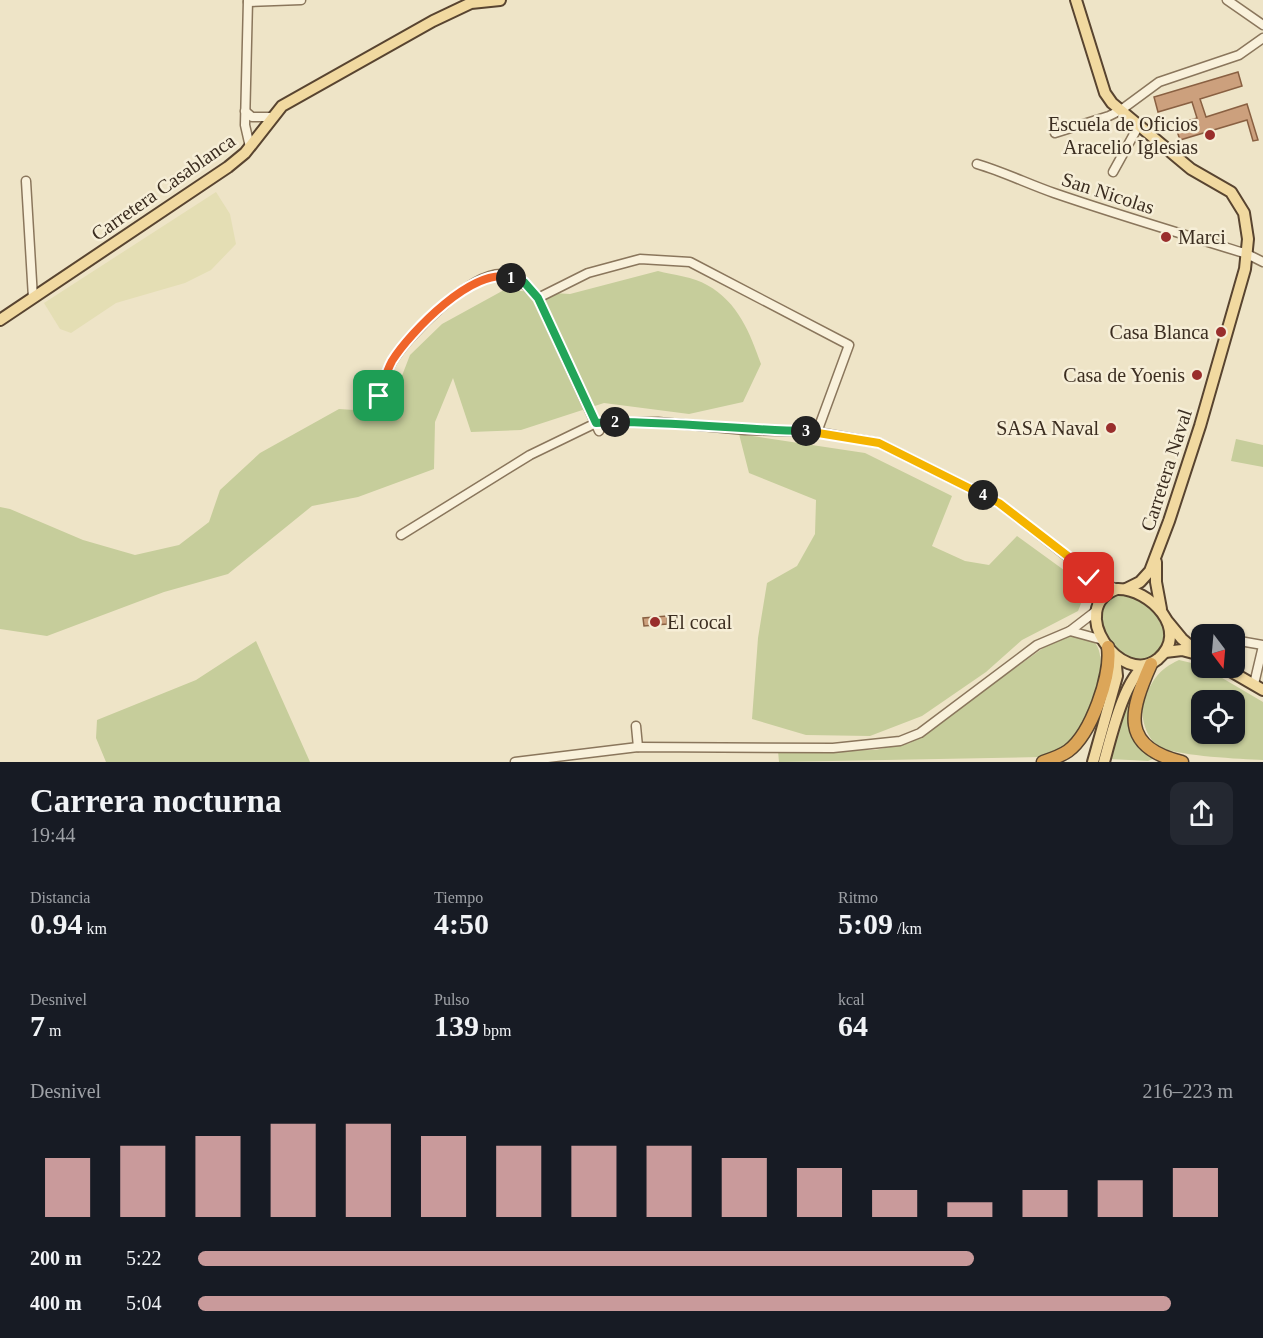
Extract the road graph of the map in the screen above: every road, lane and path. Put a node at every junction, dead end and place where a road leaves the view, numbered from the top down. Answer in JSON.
{"nodes":[{"id":1,"x":301,"y":0,"type":"edge"},
{"id":2,"x":500,"y":0,"type":"edge"},
{"id":3,"x":1076,"y":0,"type":"edge"},
{"id":4,"x":1227,"y":0,"type":"edge"},
{"id":5,"x":248,"y":1,"type":"edge"},
{"id":6,"x":1263,"y":25,"type":"edge"},
{"id":7,"x":1263,"y":38,"type":"edge"},
{"id":8,"x":1121,"y":110,"type":"junction"},
{"id":9,"x":245,"y":111,"type":"junction"},
{"id":10,"x":271,"y":117,"type":"junction"},
{"id":11,"x":1139,"y":125,"type":"junction"},
{"id":12,"x":1055,"y":132,"type":"dead end"},
{"id":13,"x":250,"y":147,"type":"junction"},
{"id":14,"x":977,"y":164,"type":"dead end"},
{"id":15,"x":1113,"y":172,"type":"dead end"},
{"id":16,"x":26,"y":181,"type":"dead end"},
{"id":17,"x":1247,"y":254,"type":"junction"},
{"id":18,"x":1263,"y":262,"type":"edge"},
{"id":19,"x":33,"y":298,"type":"junction"},
{"id":20,"x":538,"y":298,"type":"junction"},
{"id":21,"x":0,"y":320,"type":"edge"},
{"id":22,"x":379,"y":396,"type":"dead end"},
{"id":23,"x":597,"y":427,"type":"junction"},
{"id":24,"x":817,"y":432,"type":"junction"},
{"id":25,"x":401,"y":535,"type":"dead end"},
{"id":26,"x":1156,"y":559,"type":"junction"},
{"id":27,"x":1082,"y":567,"type":"junction"},
{"id":28,"x":1121,"y":589,"type":"junction"},
{"id":29,"x":1097,"y":607,"type":"junction"},
{"id":30,"x":1164,"y":616,"type":"junction"},
{"id":31,"x":1070,"y":631,"type":"junction"},
{"id":32,"x":1245,"y":642,"type":"edge"},
{"id":33,"x":1263,"y":646,"type":"edge"},
{"id":34,"x":1191,"y":647,"type":"edge"},
{"id":35,"x":1109,"y":648,"type":"junction"},
{"id":36,"x":1165,"y":652,"type":"junction"},
{"id":37,"x":1191,"y":653,"type":"edge"},
{"id":38,"x":1148,"y":664,"type":"junction"},
{"id":39,"x":1242,"y":678,"type":"edge"},
{"id":40,"x":1258,"y":687,"type":"edge"},
{"id":41,"x":636,"y":726,"type":"dead end"},
{"id":42,"x":638,"y":747,"type":"junction"},
{"id":43,"x":515,"y":762,"type":"edge"},
{"id":44,"x":1043,"y":762,"type":"edge"},
{"id":45,"x":1093,"y":762,"type":"edge"},
{"id":46,"x":1104,"y":762,"type":"edge"},
{"id":47,"x":1182,"y":762,"type":"edge"}],
"edges":[{"from":1,"to":5,"type":"street"},
{"from":2,"to":10,"type":"main road","name":"Carretera Casablanca"},
{"from":3,"to":8,"type":"main road","name":"Carretera Naval"},
{"from":4,"to":6,"type":"street"},
{"from":5,"to":9,"type":"street"},
{"from":7,"to":8,"type":"street"},
{"from":8,"to":11,"type":"main road","name":"Carretera Naval"},
{"from":8,"to":12,"type":"street"},
{"from":9,"to":10,"type":"street"},
{"from":9,"to":13,"type":"street"},
{"from":10,"to":13,"type":"main road","name":"Carretera Casablanca"},
{"from":11,"to":15,"type":"street"},
{"from":11,"to":17,"type":"main road","name":"Carretera Naval"},
{"from":13,"to":19,"type":"main road","name":"Carretera Casablanca"},
{"from":14,"to":17,"type":"street","name":"San Nicolas"},
{"from":16,"to":19,"type":"street"},
{"from":17,"to":18,"type":"street","name":"San Nicolas"},
{"from":17,"to":26,"type":"main road","name":"Carretera Naval"},
{"from":19,"to":21,"type":"main road","name":"Carretera Casablanca"},
{"from":20,"to":22,"type":"street"},
{"from":20,"to":23,"type":"street"},
{"from":20,"to":24,"type":"street"},
{"from":23,"to":24,"type":"street"},
{"from":23,"to":25,"type":"street"},
{"from":24,"to":27,"type":"street"},
{"from":26,"to":28,"type":"main road","name":"Carretera Naval"},
{"from":26,"to":30,"type":"main road","name":"Carretera Naval"},
{"from":27,"to":28,"type":"street"},
{"from":27,"to":29,"type":"street"},
{"from":28,"to":29,"type":"main road"},
{"from":28,"to":30,"type":"main road"},
{"from":29,"to":31,"type":"street"},
{"from":29,"to":35,"type":"main road"},
{"from":30,"to":34,"type":"main road"},
{"from":30,"to":36,"type":"main road"},
{"from":31,"to":35,"type":"street"},
{"from":31,"to":42,"type":"street"},
{"from":32,"to":33,"type":"street"},
{"from":33,"to":40,"type":"street"},
{"from":35,"to":38,"type":"main road"},
{"from":35,"to":44,"type":"highway"},
{"from":35,"to":45,"type":"main road"},
{"from":36,"to":37,"type":"main road"},
{"from":36,"to":38,"type":"main road"},
{"from":38,"to":46,"type":"main road"},
{"from":38,"to":47,"type":"highway"},
{"from":39,"to":40,"type":"main road"},
{"from":41,"to":42,"type":"street"},
{"from":42,"to":43,"type":"street"}]}
